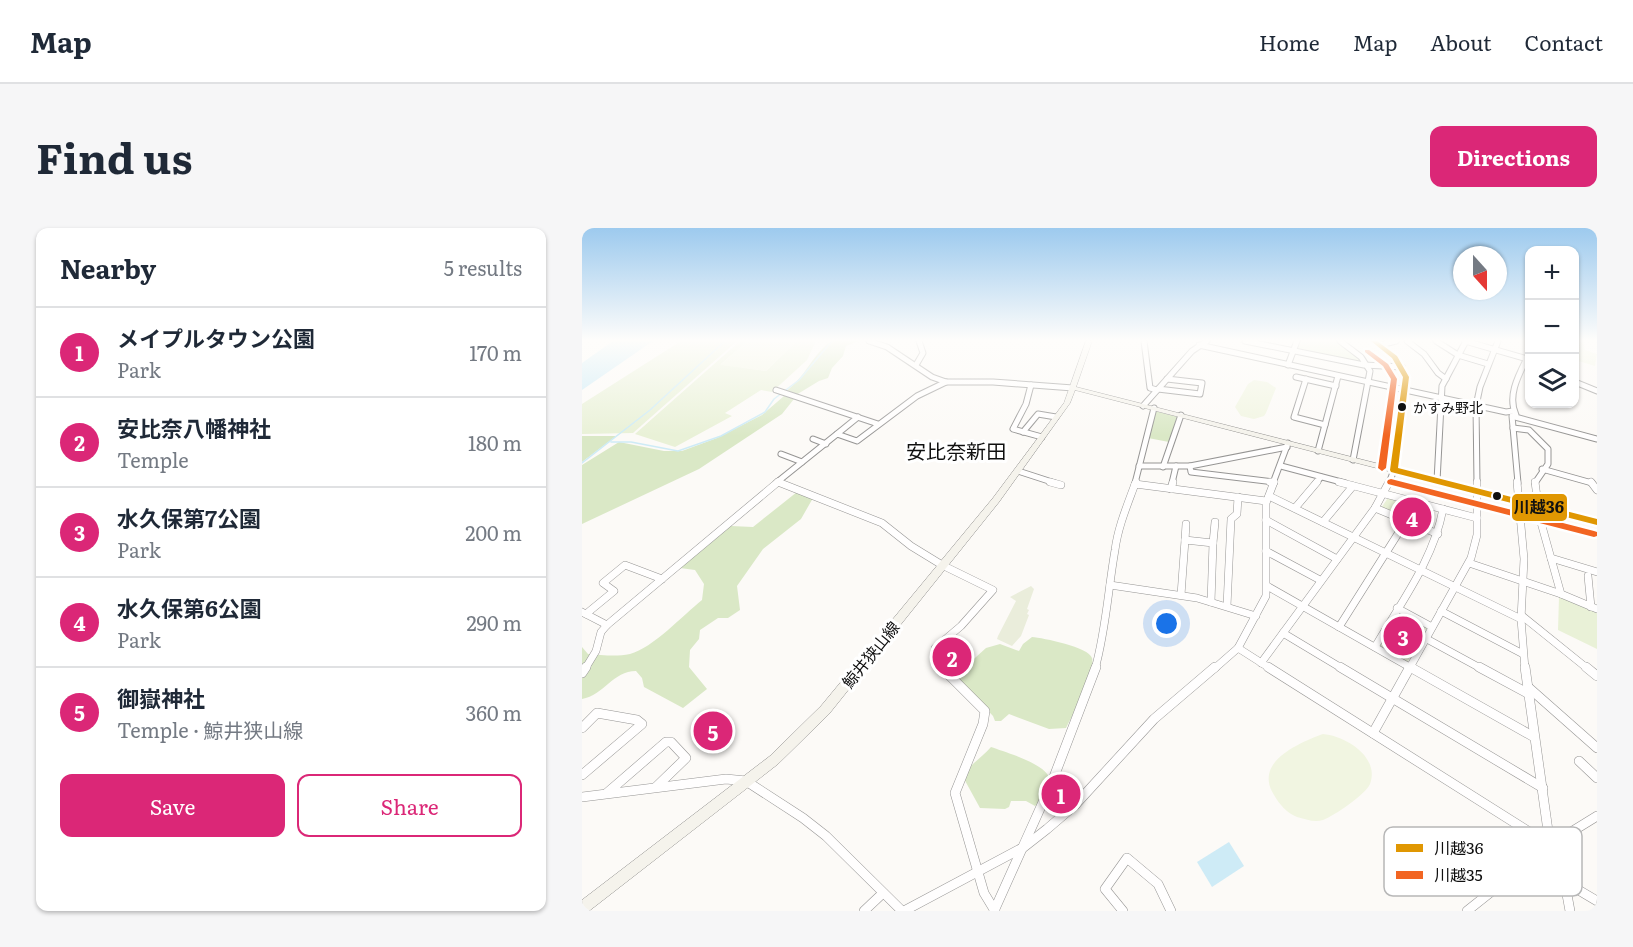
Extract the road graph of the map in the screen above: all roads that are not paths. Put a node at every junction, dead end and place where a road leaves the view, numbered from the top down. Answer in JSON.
{"nodes":[{"id":1,"x":926,"y":373,"type":"edge"},
{"id":2,"x":1078,"y":373,"type":"edge"},
{"id":3,"x":1148,"y":373,"type":"edge"},
{"id":4,"x":1172,"y":373,"type":"edge"},
{"id":5,"x":1324,"y":373,"type":"edge"},
{"id":6,"x":1370,"y":373,"type":"edge"},
{"id":7,"x":1404,"y":373,"type":"edge"},
{"id":8,"x":1438,"y":373,"type":"edge"},
{"id":9,"x":1449,"y":373,"type":"edge"},
{"id":10,"x":1485,"y":373,"type":"edge"},
{"id":11,"x":1524,"y":373,"type":"edge"},
{"id":12,"x":1338,"y":376,"type":"junction"},
{"id":13,"x":1296,"y":377,"type":"dead end"},
{"id":14,"x":1167,"y":379,"type":"junction"},
{"id":15,"x":1306,"y":379,"type":"junction"},
{"id":16,"x":1446,"y":379,"type":"junction"},
{"id":17,"x":946,"y":382,"type":"junction"},
{"id":18,"x":1370,"y":383,"type":"junction"},
{"id":19,"x":1579,"y":384,"type":"edge"},
{"id":20,"x":1031,"y":385,"type":"junction"},
{"id":21,"x":1336,"y":386,"type":"junction"},
{"id":22,"x":1073,"y":388,"type":"junction"},
{"id":23,"x":1158,"y":389,"type":"junction"},
{"id":24,"x":1405,"y":390,"type":"junction"},
{"id":25,"x":1597,"y":391,"type":"edge"},
{"id":26,"x":781,"y":392,"type":"dead end"},
{"id":27,"x":1442,"y":399,"type":"junction"},
{"id":28,"x":1143,"y":406,"type":"junction"},
{"id":29,"x":1476,"y":406,"type":"junction"},
{"id":30,"x":1154,"y":408,"type":"junction"},
{"id":31,"x":1511,"y":414,"type":"junction"},
{"id":32,"x":1180,"y":415,"type":"junction"},
{"id":33,"x":858,"y":417,"type":"junction"},
{"id":34,"x":1056,"y":417,"type":"junction"},
{"id":35,"x":878,"y":424,"type":"junction"},
{"id":36,"x":1325,"y":425,"type":"junction"},
{"id":37,"x":1513,"y":428,"type":"junction"},
{"id":38,"x":1023,"y":432,"type":"junction"},
{"id":39,"x":837,"y":434,"type":"junction"},
{"id":40,"x":1042,"y":437,"type":"junction"},
{"id":41,"x":1597,"y":438,"type":"edge"},
{"id":42,"x":813,"y":439,"type":"dead end"},
{"id":43,"x":826,"y":444,"type":"junction"},
{"id":44,"x":1288,"y":445,"type":"junction"},
{"id":45,"x":1318,"y":451,"type":"junction"},
{"id":46,"x":781,"y":454,"type":"dead end"},
{"id":47,"x":1353,"y":460,"type":"junction"},
{"id":48,"x":802,"y":462,"type":"junction"},
{"id":49,"x":1139,"y":466,"type":"junction"},
{"id":50,"x":1176,"y":466,"type":"junction"},
{"id":51,"x":1190,"y":466,"type":"junction"},
{"id":52,"x":1281,"y":466,"type":"junction"},
{"id":53,"x":1163,"y":467,"type":"junction"},
{"id":54,"x":1542,"y":469,"type":"junction"},
{"id":55,"x":1394,"y":470,"type":"junction"},
{"id":56,"x":1018,"y":471,"type":"junction"},
{"id":57,"x":1321,"y":477,"type":"junction"},
{"id":58,"x":1437,"y":481,"type":"junction"},
{"id":59,"x":778,"y":482,"type":"junction"},
{"id":60,"x":1274,"y":482,"type":"junction"},
{"id":61,"x":1594,"y":483,"type":"edge"},
{"id":62,"x":1135,"y":484,"type":"junction"},
{"id":63,"x":1060,"y":485,"type":"dead end"},
{"id":64,"x":1353,"y":486,"type":"junction"},
{"id":65,"x":1171,"y":489,"type":"junction"},
{"id":66,"x":1597,"y":490,"type":"edge"},
{"id":67,"x":1476,"y":491,"type":"junction"},
{"id":68,"x":1384,"y":494,"type":"junction"},
{"id":69,"x":1238,"y":497,"type":"junction"},
{"id":70,"x":1268,"y":499,"type":"junction"},
{"id":71,"x":1518,"y":502,"type":"junction"},
{"id":72,"x":1539,"y":507,"type":"junction"},
{"id":73,"x":1295,"y":508,"type":"junction"},
{"id":74,"x":1375,"y":508,"type":"junction"},
{"id":75,"x":1443,"y":509,"type":"junction"},
{"id":76,"x":1477,"y":518,"type":"junction"},
{"id":77,"x":1266,"y":520,"type":"junction"},
{"id":78,"x":1406,"y":521,"type":"junction"},
{"id":79,"x":1215,"y":522,"type":"dead end"},
{"id":80,"x":1323,"y":522,"type":"junction"},
{"id":81,"x":1597,"y":522,"type":"edge"},
{"id":82,"x":1186,"y":524,"type":"dead end"},
{"id":83,"x":1438,"y":534,"type":"junction"},
{"id":84,"x":1353,"y":537,"type":"junction"},
{"id":85,"x":1185,"y":540,"type":"junction"},
{"id":86,"x":1212,"y":543,"type":"junction"},
{"id":87,"x":1266,"y":551,"type":"junction"},
{"id":88,"x":1386,"y":553,"type":"junction"},
{"id":89,"x":1337,"y":558,"type":"junction"},
{"id":90,"x":1551,"y":558,"type":"junction"},
{"id":91,"x":1469,"y":563,"type":"junction"},
{"id":92,"x":942,"y":565,"type":"junction"},
{"id":93,"x":1420,"y":570,"type":"junction"},
{"id":94,"x":1597,"y":572,"type":"edge"},
{"id":95,"x":1588,"y":576,"type":"dead end"},
{"id":96,"x":662,"y":579,"type":"junction"},
{"id":97,"x":1320,"y":580,"type":"junction"},
{"id":98,"x":1523,"y":582,"type":"junction"},
{"id":99,"x":1110,"y":585,"type":"junction"},
{"id":100,"x":1267,"y":586,"type":"junction"},
{"id":101,"x":1455,"y":587,"type":"junction"},
{"id":102,"x":1561,"y":594,"type":"junction"},
{"id":103,"x":1181,"y":595,"type":"junction"},
{"id":104,"x":1211,"y":602,"type":"junction"},
{"id":105,"x":1227,"y":606,"type":"junction"},
{"id":106,"x":1302,"y":606,"type":"junction"},
{"id":107,"x":1397,"y":608,"type":"junction"},
{"id":108,"x":1594,"y":608,"type":"edge"},
{"id":109,"x":1441,"y":611,"type":"junction"},
{"id":110,"x":584,"y":613,"type":"edge"},
{"id":111,"x":1256,"y":616,"type":"junction"},
{"id":112,"x":1521,"y":617,"type":"junction"},
{"id":113,"x":607,"y":625,"type":"junction"},
{"id":114,"x":1339,"y":627,"type":"junction"},
{"id":115,"x":1432,"y":627,"type":"junction"},
{"id":116,"x":1283,"y":633,"type":"junction"},
{"id":117,"x":1425,"y":638,"type":"junction"},
{"id":118,"x":1375,"y":647,"type":"junction"},
{"id":119,"x":1238,"y":648,"type":"junction"},
{"id":120,"x":1523,"y":654,"type":"junction"},
{"id":121,"x":1261,"y":663,"type":"junction"},
{"id":122,"x":1408,"y":666,"type":"junction"},
{"id":123,"x":582,"y":673,"type":"edge"},
{"id":124,"x":1597,"y":676,"type":"edge"},
{"id":125,"x":1528,"y":691,"type":"junction"},
{"id":126,"x":1391,"y":698,"type":"junction"},
{"id":127,"x":582,"y":728,"type":"edge"},
{"id":128,"x":1373,"y":733,"type":"junction"},
{"id":129,"x":1534,"y":737,"type":"junction"},
{"id":130,"x":1597,"y":748,"type":"edge"},
{"id":131,"x":1579,"y":761,"type":"dead end"},
{"id":132,"x":582,"y":775,"type":"edge"},
{"id":133,"x":1597,"y":778,"type":"edge"},
{"id":134,"x":746,"y":781,"type":"junction"},
{"id":135,"x":656,"y":788,"type":"junction"},
{"id":136,"x":1543,"y":788,"type":"junction"},
{"id":137,"x":607,"y":793,"type":"junction"},
{"id":138,"x":582,"y":796,"type":"edge"},
{"id":139,"x":1597,"y":816,"type":"edge"},
{"id":140,"x":1529,"y":827,"type":"edge"},
{"id":141,"x":1551,"y":827,"type":"edge"},
{"id":142,"x":1579,"y":827,"type":"edge"},
{"id":143,"x":1024,"y":847,"type":"junction"},
{"id":144,"x":976,"y":870,"type":"junction"},
{"id":145,"x":1582,"y":892,"type":"edge"},
{"id":146,"x":883,"y":893,"type":"junction"},
{"id":147,"x":1486,"y":896,"type":"edge"},
{"id":148,"x":1567,"y":896,"type":"edge"},
{"id":149,"x":1597,"y":901,"type":"edge"},
{"id":150,"x":582,"y":908,"type":"edge"},
{"id":151,"x":864,"y":911,"type":"edge"},
{"id":152,"x":903,"y":911,"type":"edge"},
{"id":153,"x":994,"y":911,"type":"edge"},
{"id":154,"x":1123,"y":911,"type":"edge"},
{"id":155,"x":1171,"y":911,"type":"edge"},
{"id":156,"x":1467,"y":911,"type":"edge"},
{"id":157,"x":1570,"y":911,"type":"edge"}],
"edges":[{"from":1,"to":17,"type":"street"},
{"from":2,"to":22,"type":"street","name":"鯨井狭山線"},
{"from":3,"to":23,"type":"street"},
{"from":4,"to":14,"type":"street"},
{"from":5,"to":12,"type":"street"},
{"from":6,"to":18,"type":"street"},
{"from":7,"to":24,"type":"street"},
{"from":8,"to":16,"type":"street"},
{"from":9,"to":16,"type":"street"},
{"from":10,"to":29,"type":"street"},
{"from":11,"to":31,"type":"street"},
{"from":12,"to":18,"type":"street"},
{"from":12,"to":21,"type":"street"},
{"from":13,"to":15,"type":"street"},
{"from":14,"to":23,"type":"street"},
{"from":14,"to":23,"type":"street"},
{"from":15,"to":21,"type":"street"},
{"from":15,"to":36,"type":"street"},
{"from":16,"to":27,"type":"street"},
{"from":17,"to":20,"type":"street"},
{"from":17,"to":35,"type":"street"},
{"from":18,"to":24,"type":"street"},
{"from":18,"to":47,"type":"street"},
{"from":19,"to":25,"type":"street"},
{"from":20,"to":22,"type":"street"},
{"from":20,"to":38,"type":"street"},
{"from":21,"to":36,"type":"street"},
{"from":22,"to":28,"type":"street"},
{"from":22,"to":34,"type":"street","name":"鯨井狭山線"},
{"from":23,"to":28,"type":"street"},
{"from":24,"to":27,"type":"street"},
{"from":24,"to":55,"type":"street"},
{"from":26,"to":33,"type":"street"},
{"from":27,"to":29,"type":"street"},
{"from":27,"to":58,"type":"street"},
{"from":28,"to":30,"type":"street"},
{"from":29,"to":31,"type":"street"},
{"from":29,"to":67,"type":"street"},
{"from":30,"to":32,"type":"street"},
{"from":30,"to":49,"type":"street"},
{"from":31,"to":37,"type":"street"},
{"from":31,"to":41,"type":"street"},
{"from":32,"to":44,"type":"street"},
{"from":32,"to":53,"type":"street"},
{"from":33,"to":35,"type":"street"},
{"from":33,"to":39,"type":"street"},
{"from":34,"to":38,"type":"street"},
{"from":34,"to":40,"type":"street","name":"鯨井狭山線"},
{"from":35,"to":39,"type":"street"},
{"from":36,"to":45,"type":"street"},
{"from":37,"to":54,"type":"street"},
{"from":37,"to":71,"type":"street"},
{"from":38,"to":40,"type":"street"},
{"from":39,"to":43,"type":"street"},
{"from":40,"to":56,"type":"street","name":"鯨井狭山線"},
{"from":42,"to":43,"type":"street"},
{"from":43,"to":48,"type":"street"},
{"from":44,"to":45,"type":"street"},
{"from":44,"to":51,"type":"street"},
{"from":44,"to":52,"type":"street"},
{"from":45,"to":47,"type":"street"},
{"from":46,"to":48,"type":"street"},
{"from":47,"to":55,"type":"street"},
{"from":48,"to":59,"type":"street"},
{"from":49,"to":53,"type":"street"},
{"from":49,"to":62,"type":"street"},
{"from":50,"to":51,"type":"street"},
{"from":50,"to":53,"type":"street"},
{"from":50,"to":65,"type":"street"},
{"from":51,"to":60,"type":"street"},
{"from":52,"to":57,"type":"street"},
{"from":52,"to":60,"type":"street"},
{"from":54,"to":61,"type":"street"},
{"from":54,"to":72,"type":"street"},
{"from":55,"to":58,"type":"street"},
{"from":55,"to":68,"type":"street"},
{"from":56,"to":63,"type":"street"},
{"from":56,"to":92,"type":"street","name":"鯨井狭山線"},
{"from":57,"to":64,"type":"street"},
{"from":57,"to":73,"type":"street"},
{"from":58,"to":67,"type":"street"},
{"from":59,"to":92,"type":"street"},
{"from":59,"to":96,"type":"street"},
{"from":60,"to":70,"type":"street"},
{"from":61,"to":66,"type":"street"},
{"from":62,"to":65,"type":"street"},
{"from":62,"to":99,"type":"street"},
{"from":64,"to":68,"type":"street"},
{"from":64,"to":80,"type":"street"},
{"from":65,"to":69,"type":"street"},
{"from":67,"to":71,"type":"street"},
{"from":67,"to":76,"type":"street"},
{"from":68,"to":74,"type":"street"},
{"from":68,"to":75,"type":"street"},
{"from":69,"to":70,"type":"street"},
{"from":69,"to":105,"type":"street"},
{"from":70,"to":73,"type":"street"},
{"from":70,"to":77,"type":"street"},
{"from":71,"to":72,"type":"street"},
{"from":71,"to":98,"type":"street"},
{"from":72,"to":81,"type":"street"},
{"from":72,"to":90,"type":"street"},
{"from":73,"to":80,"type":"street"},
{"from":74,"to":78,"type":"street"},
{"from":74,"to":84,"type":"street"},
{"from":75,"to":76,"type":"street"},
{"from":75,"to":83,"type":"street"},
{"from":76,"to":91,"type":"street"},
{"from":77,"to":87,"type":"street"},
{"from":77,"to":89,"type":"street"},
{"from":78,"to":83,"type":"street"},
{"from":78,"to":88,"type":"street"},
{"from":79,"to":86,"type":"street"},
{"from":80,"to":84,"type":"street"},
{"from":82,"to":85,"type":"street"},
{"from":83,"to":93,"type":"street"},
{"from":84,"to":88,"type":"street"},
{"from":84,"to":89,"type":"street"},
{"from":85,"to":86,"type":"street"},
{"from":85,"to":103,"type":"street"},
{"from":86,"to":104,"type":"street"},
{"from":87,"to":97,"type":"street"},
{"from":87,"to":100,"type":"street"},
{"from":88,"to":93,"type":"street"},
{"from":88,"to":114,"type":"street"},
{"from":89,"to":97,"type":"street"},
{"from":90,"to":94,"type":"street"},
{"from":90,"to":102,"type":"street"},
{"from":91,"to":98,"type":"street"},
{"from":91,"to":101,"type":"street"},
{"from":92,"to":134,"type":"street","name":"鯨井狭山線"},
{"from":92,"to":144,"type":"street"},
{"from":93,"to":101,"type":"street"},
{"from":93,"to":107,"type":"street"},
{"from":95,"to":108,"type":"street"},
{"from":96,"to":110,"type":"street"},
{"from":96,"to":113,"type":"street"},
{"from":97,"to":106,"type":"street"},
{"from":98,"to":102,"type":"street"},
{"from":98,"to":112,"type":"street"},
{"from":99,"to":103,"type":"street"},
{"from":99,"to":143,"type":"street"},
{"from":100,"to":106,"type":"street"},
{"from":100,"to":111,"type":"street"},
{"from":101,"to":109,"type":"street"},
{"from":101,"to":112,"type":"street"},
{"from":102,"to":108,"type":"street"},
{"from":103,"to":104,"type":"street"},
{"from":104,"to":105,"type":"street"},
{"from":105,"to":111,"type":"street"},
{"from":106,"to":114,"type":"street"},
{"from":106,"to":116,"type":"street"},
{"from":107,"to":115,"type":"street"},
{"from":107,"to":118,"type":"street"},
{"from":109,"to":115,"type":"street"},
{"from":109,"to":120,"type":"street"},
{"from":110,"to":113,"type":"street"},
{"from":111,"to":119,"type":"street"},
{"from":112,"to":120,"type":"street"},
{"from":112,"to":124,"type":"street"},
{"from":113,"to":123,"type":"street"},
{"from":114,"to":118,"type":"street"},
{"from":115,"to":117,"type":"street"},
{"from":116,"to":121,"type":"street"},
{"from":116,"to":126,"type":"street"},
{"from":117,"to":122,"type":"street"},
{"from":117,"to":125,"type":"street"},
{"from":118,"to":122,"type":"street"},
{"from":119,"to":121,"type":"street"},
{"from":119,"to":143,"type":"street"},
{"from":120,"to":125,"type":"street"},
{"from":121,"to":128,"type":"street"},
{"from":122,"to":126,"type":"street"},
{"from":122,"to":129,"type":"street"},
{"from":125,"to":129,"type":"street"},
{"from":125,"to":130,"type":"street"},
{"from":126,"to":128,"type":"street"},
{"from":126,"to":136,"type":"street"},
{"from":127,"to":132,"type":"street"},
{"from":128,"to":140,"type":"street"},
{"from":129,"to":136,"type":"street"},
{"from":131,"to":133,"type":"street"},
{"from":134,"to":135,"type":"street"},
{"from":134,"to":146,"type":"street"},
{"from":134,"to":150,"type":"street","name":"鯨井狭山線"},
{"from":135,"to":137,"type":"street"},
{"from":135,"to":137,"type":"street"},
{"from":136,"to":141,"type":"street"},
{"from":137,"to":138,"type":"street"},
{"from":139,"to":142,"type":"street"},
{"from":143,"to":144,"type":"street"},
{"from":143,"to":153,"type":"street"},
{"from":144,"to":152,"type":"street"},
{"from":144,"to":153,"type":"street"},
{"from":145,"to":149,"type":"street"},
{"from":146,"to":151,"type":"street"},
{"from":146,"to":152,"type":"street"},
{"from":147,"to":156,"type":"street"},
{"from":148,"to":157,"type":"street"},
{"from":154,"to":155,"type":"street"}]}
